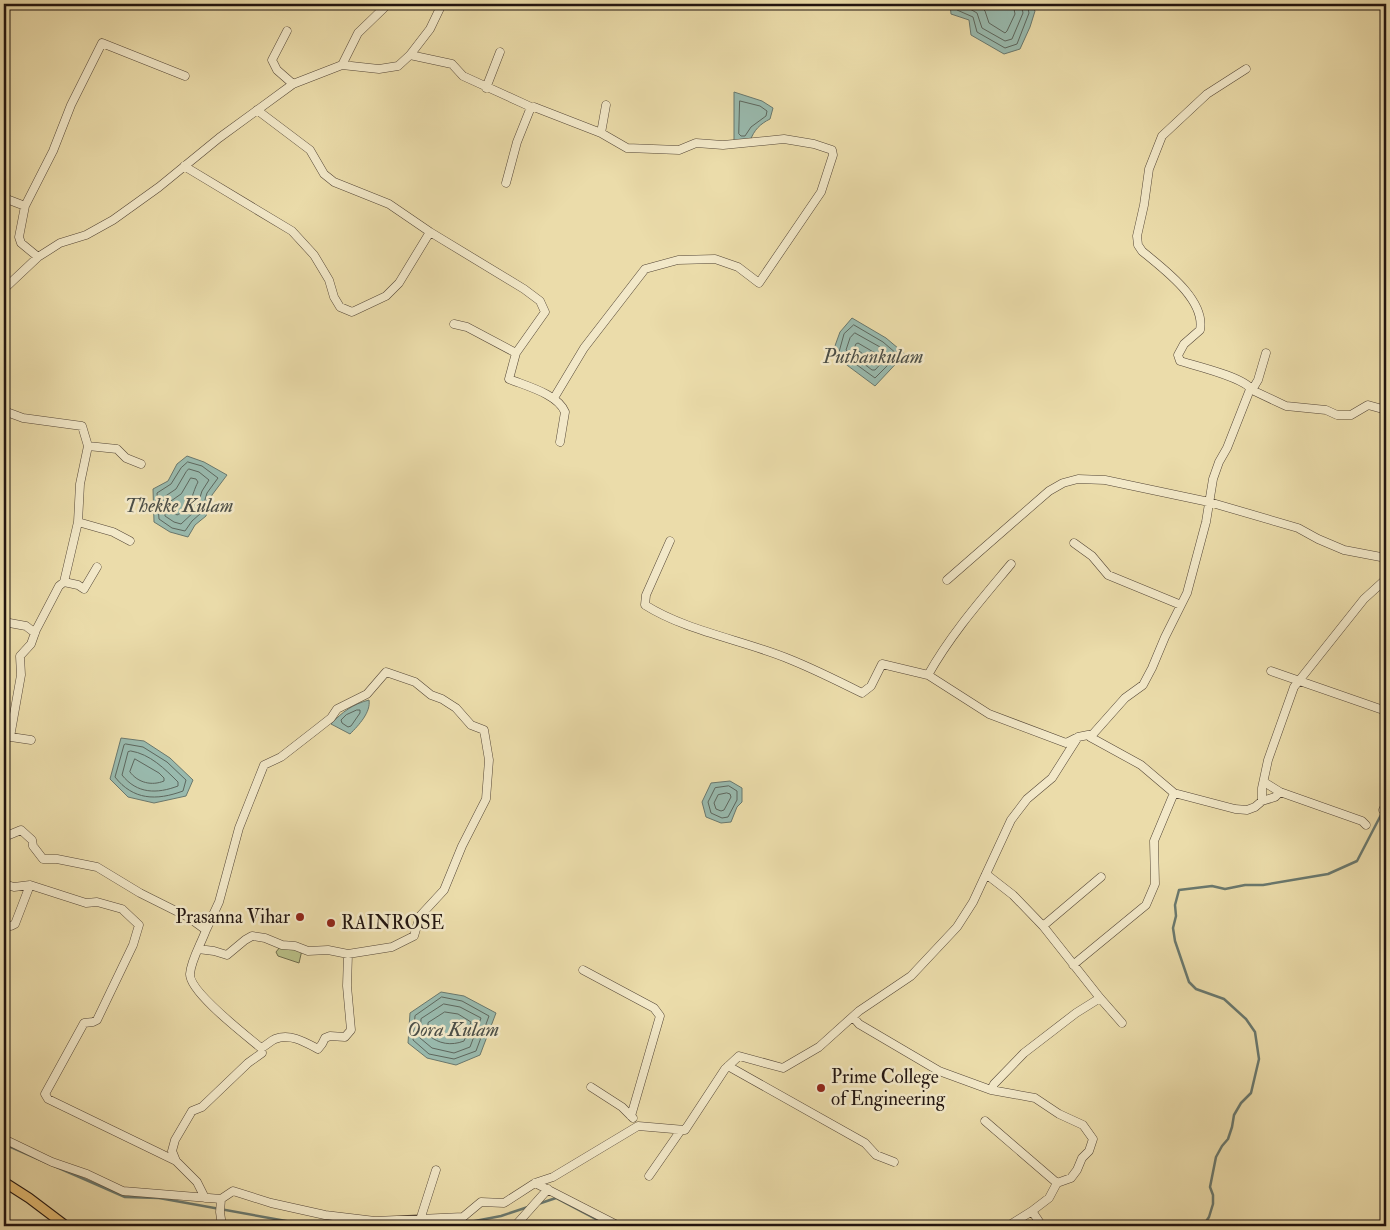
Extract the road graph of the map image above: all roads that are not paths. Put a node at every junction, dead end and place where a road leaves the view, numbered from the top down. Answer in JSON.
{"nodes":[{"id":1,"x":388,"y":4,"type":"edge"},
{"id":2,"x":442,"y":4,"type":"edge"},
{"id":3,"x":287,"y":31,"type":"dead end"},
{"id":4,"x":500,"y":52,"type":"dead end"},
{"id":5,"x":410,"y":56,"type":"junction"},
{"id":6,"x":342,"y":64,"type":"junction"},
{"id":7,"x":1246,"y":69,"type":"dead end"},
{"id":8,"x":185,"y":76,"type":"dead end"},
{"id":9,"x":293,"y":84,"type":"junction"},
{"id":10,"x":486,"y":88,"type":"junction"},
{"id":11,"x":606,"y":105,"type":"dead end"},
{"id":12,"x":534,"y":107,"type":"dead end"},
{"id":13,"x":257,"y":110,"type":"junction"},
{"id":14,"x":601,"y":133,"type":"junction"},
{"id":15,"x":184,"y":166,"type":"junction"},
{"id":16,"x":506,"y":183,"type":"dead end"},
{"id":17,"x":4,"y":198,"type":"edge"},
{"id":18,"x":25,"y":206,"type":"junction"},
{"id":19,"x":430,"y":232,"type":"junction"},
{"id":20,"x":38,"y":257,"type":"junction"},
{"id":21,"x":4,"y":289,"type":"edge"},
{"id":22,"x":454,"y":324,"type":"dead end"},
{"id":23,"x":516,"y":353,"type":"junction"},
{"id":24,"x":1266,"y":353,"type":"dead end"},
{"id":25,"x":1252,"y":390,"type":"junction"},
{"id":26,"x":554,"y":398,"type":"junction"},
{"id":27,"x":1386,"y":410,"type":"edge"},
{"id":28,"x":4,"y":411,"type":"edge"},
{"id":29,"x":560,"y":442,"type":"dead end"},
{"id":30,"x":88,"y":446,"type":"junction"},
{"id":31,"x":141,"y":464,"type":"dead end"},
{"id":32,"x":1209,"y":502,"type":"junction"},
{"id":33,"x":78,"y":522,"type":"junction"},
{"id":34,"x":130,"y":540,"type":"dead end"},
{"id":35,"x":670,"y":541,"type":"dead end"},
{"id":36,"x":1074,"y":543,"type":"dead end"},
{"id":37,"x":1386,"y":558,"type":"edge"},
{"id":38,"x":1011,"y":564,"type":"dead end"},
{"id":39,"x":97,"y":567,"type":"dead end"},
{"id":40,"x":1386,"y":579,"type":"edge"},
{"id":41,"x":947,"y":580,"type":"dead end"},
{"id":42,"x":64,"y":582,"type":"junction"},
{"id":43,"x":1181,"y":605,"type":"junction"},
{"id":44,"x":4,"y":622,"type":"edge"},
{"id":45,"x":35,"y":633,"type":"junction"},
{"id":46,"x":1271,"y":671,"type":"dead end"},
{"id":47,"x":928,"y":675,"type":"junction"},
{"id":48,"x":1300,"y":680,"type":"junction"},
{"id":49,"x":1386,"y":711,"type":"edge"},
{"id":50,"x":1093,"y":734,"type":"junction"},
{"id":51,"x":7,"y":737,"type":"edge"},
{"id":52,"x":1078,"y":737,"type":"junction"},
{"id":53,"x":31,"y":740,"type":"dead end"},
{"id":54,"x":1264,"y":782,"type":"junction"},
{"id":55,"x":1280,"y":792,"type":"junction"},
{"id":56,"x":1174,"y":793,"type":"junction"},
{"id":57,"x":1262,"y":801,"type":"junction"},
{"id":58,"x":1366,"y":825,"type":"dead end"},
{"id":59,"x":4,"y":837,"type":"edge"},
{"id":60,"x":986,"y":874,"type":"junction"},
{"id":61,"x":1101,"y":877,"type":"dead end"},
{"id":62,"x":4,"y":884,"type":"edge"},
{"id":63,"x":30,"y":885,"type":"junction"},
{"id":64,"x":4,"y":924,"type":"edge"},
{"id":65,"x":1042,"y":926,"type":"junction"},
{"id":66,"x":206,"y":930,"type":"junction"},
{"id":67,"x":198,"y":950,"type":"junction"},
{"id":68,"x":348,"y":954,"type":"junction"},
{"id":69,"x":1073,"y":966,"type":"junction"},
{"id":70,"x":583,"y":970,"type":"dead end"},
{"id":71,"x":1100,"y":998,"type":"junction"},
{"id":72,"x":853,"y":1017,"type":"junction"},
{"id":73,"x":1122,"y":1023,"type":"dead end"},
{"id":74,"x":261,"y":1048,"type":"junction"},
{"id":75,"x":728,"y":1066,"type":"junction"},
{"id":76,"x":591,"y":1086,"type":"dead end"},
{"id":77,"x":991,"y":1090,"type":"junction"},
{"id":78,"x":631,"y":1116,"type":"junction"},
{"id":79,"x":985,"y":1122,"type":"dead end"},
{"id":80,"x":638,"y":1126,"type":"junction"},
{"id":81,"x":681,"y":1130,"type":"junction"},
{"id":82,"x":4,"y":1139,"type":"edge"},
{"id":83,"x":176,"y":1161,"type":"junction"},
{"id":84,"x":894,"y":1162,"type":"dead end"},
{"id":85,"x":436,"y":1170,"type":"dead end"},
{"id":86,"x":649,"y":1176,"type":"dead end"},
{"id":87,"x":4,"y":1182,"type":"edge"},
{"id":88,"x":1057,"y":1183,"type":"junction"},
{"id":89,"x":535,"y":1184,"type":"junction"},
{"id":90,"x":548,"y":1189,"type":"junction"},
{"id":91,"x":205,"y":1198,"type":"junction"},
{"id":92,"x":221,"y":1200,"type":"junction"},
{"id":93,"x":1032,"y":1211,"type":"junction"},
{"id":94,"x":375,"y":1220,"type":"junction"},
{"id":95,"x":420,"y":1220,"type":"junction"},
{"id":96,"x":66,"y":1226,"type":"edge"},
{"id":97,"x":222,"y":1226,"type":"edge"},
{"id":98,"x":367,"y":1226,"type":"edge"},
{"id":99,"x":515,"y":1226,"type":"edge"},
{"id":100,"x":619,"y":1226,"type":"edge"},
{"id":101,"x":1008,"y":1226,"type":"edge"},
{"id":102,"x":1042,"y":1226,"type":"edge"}],
"edges":[{"from":1,"to":6,"type":"street"},
{"from":2,"to":5,"type":"street"},
{"from":3,"to":9,"type":"street"},
{"from":4,"to":10,"type":"street"},
{"from":5,"to":6,"type":"street"},
{"from":5,"to":10,"type":"street"},
{"from":6,"to":9,"type":"street"},
{"from":7,"to":25,"type":"street"},
{"from":8,"to":18,"type":"street"},
{"from":9,"to":13,"type":"street"},
{"from":10,"to":16,"type":"street"},
{"from":11,"to":14,"type":"street"},
{"from":12,"to":14,"type":"street"},
{"from":13,"to":15,"type":"street"},
{"from":13,"to":19,"type":"street"},
{"from":14,"to":26,"type":"street"},
{"from":15,"to":19,"type":"street"},
{"from":15,"to":20,"type":"street"},
{"from":17,"to":18,"type":"street"},
{"from":18,"to":20,"type":"street"},
{"from":19,"to":23,"type":"street"},
{"from":20,"to":21,"type":"street"},
{"from":22,"to":23,"type":"street"},
{"from":23,"to":26,"type":"street"},
{"from":24,"to":25,"type":"street"},
{"from":25,"to":27,"type":"street"},
{"from":25,"to":32,"type":"street"},
{"from":26,"to":29,"type":"street"},
{"from":28,"to":30,"type":"street"},
{"from":30,"to":31,"type":"street"},
{"from":30,"to":33,"type":"street"},
{"from":32,"to":37,"type":"street"},
{"from":32,"to":41,"type":"street"},
{"from":32,"to":43,"type":"street"},
{"from":33,"to":34,"type":"street"},
{"from":33,"to":42,"type":"street"},
{"from":35,"to":47,"type":"street"},
{"from":36,"to":43,"type":"street"},
{"from":38,"to":47,"type":"street"},
{"from":39,"to":42,"type":"street"},
{"from":40,"to":48,"type":"street"},
{"from":42,"to":45,"type":"street"},
{"from":43,"to":50,"type":"street"},
{"from":44,"to":45,"type":"street"},
{"from":45,"to":51,"type":"street"},
{"from":46,"to":48,"type":"street"},
{"from":47,"to":52,"type":"street"},
{"from":48,"to":49,"type":"street"},
{"from":48,"to":54,"type":"street"},
{"from":50,"to":52,"type":"street"},
{"from":50,"to":56,"type":"street"},
{"from":51,"to":53,"type":"street"},
{"from":52,"to":60,"type":"street"},
{"from":54,"to":55,"type":"street"},
{"from":54,"to":57,"type":"street"},
{"from":55,"to":57,"type":"street"},
{"from":55,"to":58,"type":"street"},
{"from":56,"to":57,"type":"street"},
{"from":56,"to":69,"type":"street"},
{"from":59,"to":66,"type":"street"},
{"from":60,"to":65,"type":"street"},
{"from":60,"to":72,"type":"street"},
{"from":61,"to":65,"type":"street"},
{"from":62,"to":63,"type":"street"},
{"from":63,"to":64,"type":"street"},
{"from":63,"to":83,"type":"street"},
{"from":65,"to":69,"type":"street"},
{"from":66,"to":67,"type":"street"},
{"from":66,"to":68,"type":"street"},
{"from":67,"to":68,"type":"street"},
{"from":67,"to":74,"type":"street"},
{"from":68,"to":74,"type":"street"},
{"from":69,"to":71,"type":"street"},
{"from":70,"to":78,"type":"street"},
{"from":71,"to":73,"type":"street"},
{"from":71,"to":77,"type":"street"},
{"from":72,"to":75,"type":"street"},
{"from":72,"to":77,"type":"street"},
{"from":74,"to":83,"type":"street"},
{"from":75,"to":81,"type":"street"},
{"from":75,"to":84,"type":"street"},
{"from":76,"to":78,"type":"street"},
{"from":77,"to":88,"type":"street"},
{"from":78,"to":80,"type":"street"},
{"from":79,"to":88,"type":"street"},
{"from":80,"to":81,"type":"street"},
{"from":80,"to":89,"type":"street"},
{"from":81,"to":86,"type":"street"},
{"from":82,"to":91,"type":"street"},
{"from":83,"to":91,"type":"street"},
{"from":85,"to":95,"type":"street"},
{"from":87,"to":96,"type":"main road"},
{"from":88,"to":93,"type":"street"},
{"from":89,"to":90,"type":"street"},
{"from":89,"to":95,"type":"street"},
{"from":90,"to":99,"type":"street"},
{"from":90,"to":100,"type":"street"},
{"from":91,"to":92,"type":"street"},
{"from":92,"to":94,"type":"street"},
{"from":92,"to":97,"type":"street"},
{"from":93,"to":101,"type":"street"},
{"from":93,"to":102,"type":"street"},
{"from":94,"to":95,"type":"street"},
{"from":94,"to":98,"type":"street"}]}
